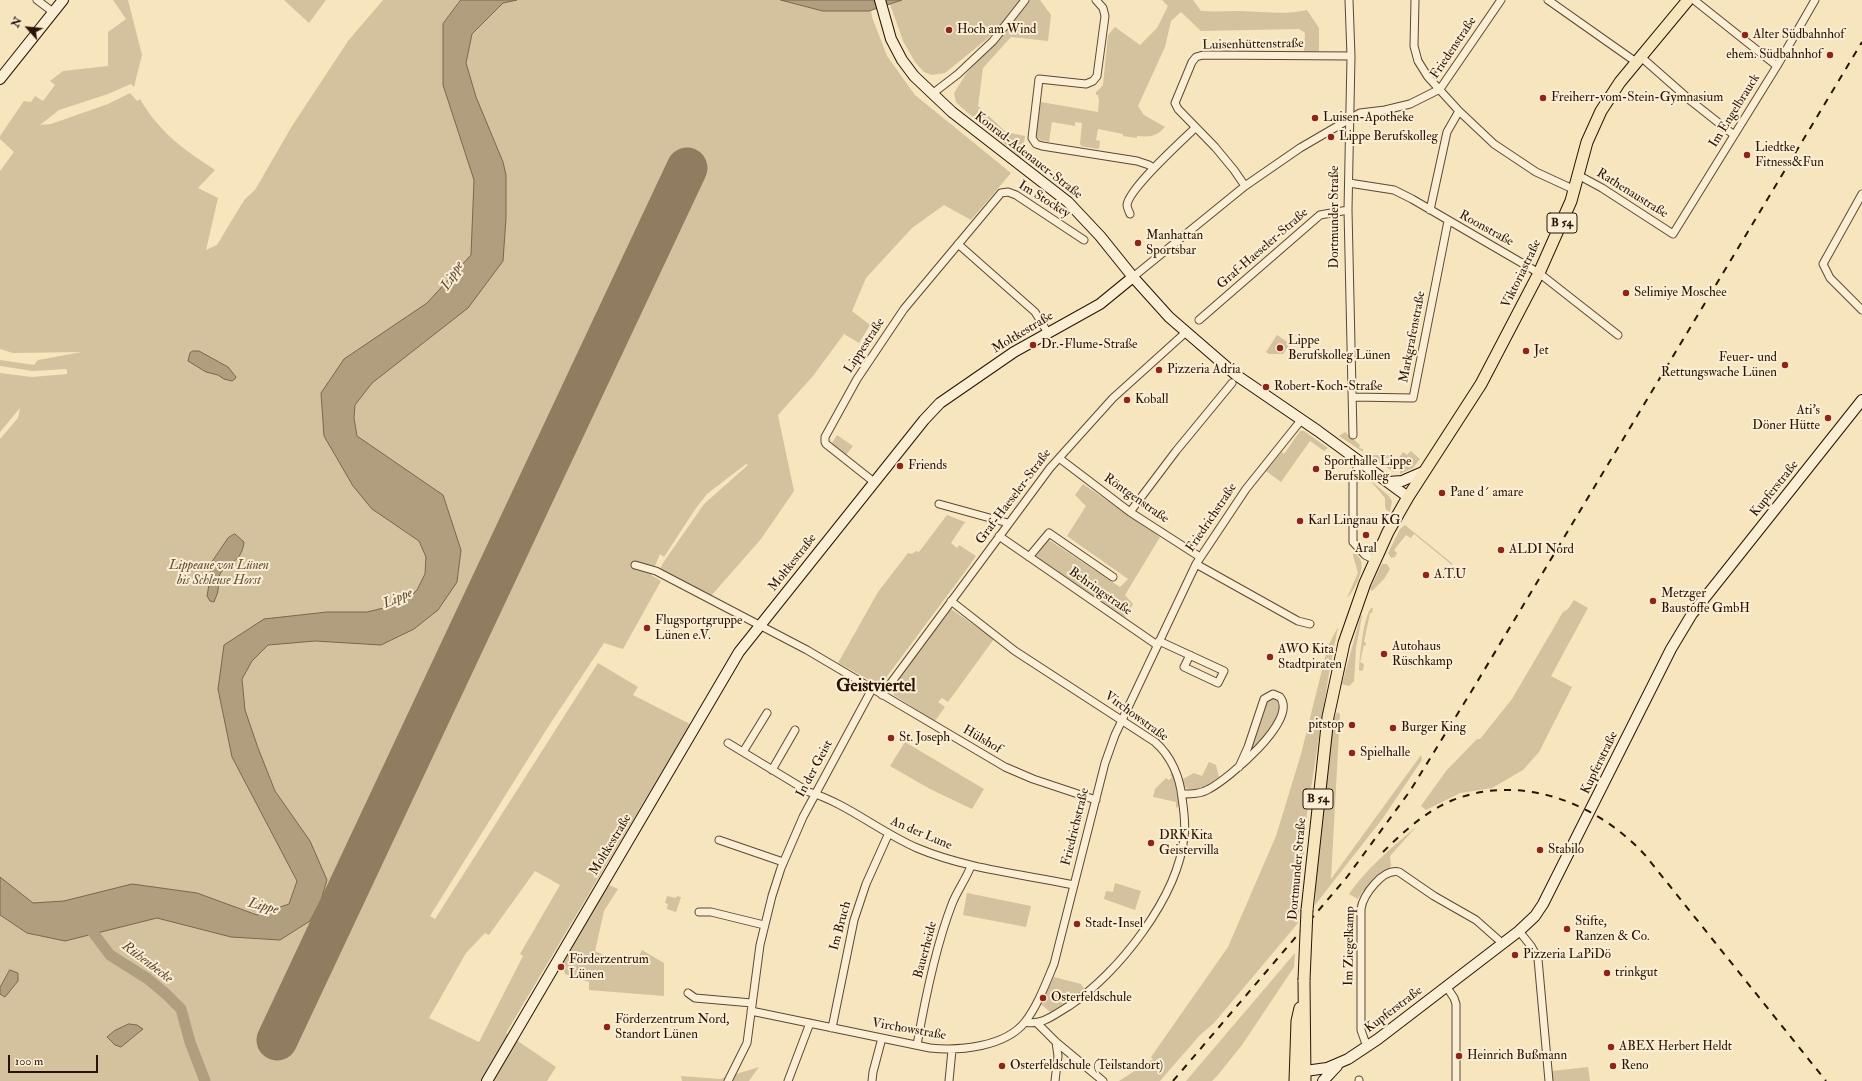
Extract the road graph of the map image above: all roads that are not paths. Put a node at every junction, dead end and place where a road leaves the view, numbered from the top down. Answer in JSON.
{"nodes":[{"id":1,"x":37,"y":0,"type":"edge"},
{"id":2,"x":62,"y":0,"type":"edge"},
{"id":3,"x":880,"y":0,"type":"edge"},
{"id":4,"x":1025,"y":0,"type":"edge"},
{"id":5,"x":1096,"y":0,"type":"edge"},
{"id":6,"x":1350,"y":0,"type":"edge"},
{"id":7,"x":1415,"y":0,"type":"edge"},
{"id":8,"x":1501,"y":0,"type":"edge"},
{"id":9,"x":1548,"y":0,"type":"edge"},
{"id":10,"x":1688,"y":0,"type":"edge"},
{"id":11,"x":1694,"y":0,"type":"edge"},
{"id":12,"x":1815,"y":0,"type":"edge"},
{"id":13,"x":53,"y":12,"type":"junction"},
{"id":14,"x":1351,"y":56,"type":"junction"},
{"id":15,"x":1638,"y":60,"type":"junction"},
{"id":16,"x":1777,"y":66,"type":"junction"},
{"id":17,"x":0,"y":79,"type":"edge"},
{"id":18,"x":1440,"y":89,"type":"junction"},
{"id":19,"x":932,"y":94,"type":"junction"},
{"id":20,"x":1459,"y":111,"type":"junction"},
{"id":21,"x":1350,"y":118,"type":"junction"},
{"id":22,"x":1196,"y":128,"type":"junction"},
{"id":23,"x":1734,"y":135,"type":"junction"},
{"id":24,"x":1154,"y":168,"type":"junction"},
{"id":25,"x":1578,"y":176,"type":"junction"},
{"id":26,"x":1349,"y":183,"type":"junction"},
{"id":27,"x":1245,"y":186,"type":"junction"},
{"id":28,"x":1574,"y":190,"type":"junction"},
{"id":29,"x":1862,"y":194,"type":"edge"},
{"id":30,"x":1348,"y":210,"type":"junction"},
{"id":31,"x":1430,"y":210,"type":"junction"},
{"id":32,"x":1130,"y":214,"type":"dead end"},
{"id":33,"x":978,"y":221,"type":"joint"},
{"id":34,"x":1448,"y":221,"type":"junction"},
{"id":35,"x":1673,"y":234,"type":"joint"},
{"id":36,"x":1084,"y":240,"type":"dead end"},
{"id":37,"x":958,"y":244,"type":"junction"},
{"id":38,"x":1539,"y":273,"type":"junction"},
{"id":39,"x":1133,"y":277,"type":"junction"},
{"id":40,"x":1862,"y":310,"type":"edge"},
{"id":41,"x":1200,"y":320,"type":"dead end"},
{"id":42,"x":1048,"y":333,"type":"junction"},
{"id":43,"x":1186,"y":333,"type":"junction"},
{"id":44,"x":1618,"y":335,"type":"dead end"},
{"id":45,"x":1232,"y":383,"type":"dead end"},
{"id":46,"x":1352,"y":397,"type":"junction"},
{"id":47,"x":1862,"y":400,"type":"edge"},
{"id":48,"x":1302,"y":419,"type":"junction"},
{"id":49,"x":1353,"y":435,"type":"dead end"},
{"id":50,"x":1059,"y":458,"type":"junction"},
{"id":51,"x":1358,"y":465,"type":"junction"},
{"id":52,"x":1426,"y":471,"type":"junction"},
{"id":53,"x":874,"y":482,"type":"junction"},
{"id":54,"x":1388,"y":482,"type":"junction"},
{"id":55,"x":1408,"y":497,"type":"junction"},
{"id":56,"x":939,"y":504,"type":"dead end"},
{"id":57,"x":1130,"y":512,"type":"junction"},
{"id":58,"x":1008,"y":522,"type":"junction"},
{"id":59,"x":999,"y":536,"type":"junction"},
{"id":60,"x":1029,"y":557,"type":"junction"},
{"id":61,"x":1200,"y":557,"type":"junction"},
{"id":62,"x":1375,"y":560,"type":"junction"},
{"id":63,"x":1196,"y":564,"type":"junction"},
{"id":64,"x":635,"y":565,"type":"dead end"},
{"id":65,"x":1113,"y":577,"type":"dead end"},
{"id":66,"x":951,"y":601,"type":"junction"},
{"id":67,"x":1310,"y":624,"type":"dead end"},
{"id":68,"x":760,"y":625,"type":"junction"},
{"id":69,"x":1158,"y":643,"type":"junction"},
{"id":70,"x":1190,"y":655,"type":"junction"},
{"id":71,"x":872,"y":688,"type":"junction"},
{"id":72,"x":882,"y":695,"type":"junction"},
{"id":73,"x":767,"y":714,"type":"dead end"},
{"id":74,"x":1122,"y":720,"type":"junction"},
{"id":75,"x":795,"y":730,"type":"dead end"},
{"id":76,"x":728,"y":743,"type":"dead end"},
{"id":77,"x":743,"y":752,"type":"junction"},
{"id":78,"x":1239,"y":767,"type":"junction"},
{"id":79,"x":772,"y":770,"type":"junction"},
{"id":80,"x":816,"y":794,"type":"junction"},
{"id":81,"x":1182,"y":794,"type":"junction"},
{"id":82,"x":1096,"y":800,"type":"junction"},
{"id":83,"x":888,"y":834,"type":"junction"},
{"id":84,"x":719,"y":840,"type":"dead end"},
{"id":85,"x":783,"y":862,"type":"junction"},
{"id":86,"x":971,"y":866,"type":"junction"},
{"id":87,"x":1074,"y":885,"type":"junction"},
{"id":88,"x":699,"y":912,"type":"dead end"},
{"id":89,"x":764,"y":925,"type":"junction"},
{"id":90,"x":1519,"y":931,"type":"junction"},
{"id":91,"x":1502,"y":943,"type":"junction"},
{"id":92,"x":1446,"y":986,"type":"junction"},
{"id":93,"x":688,"y":993,"type":"dead end"},
{"id":94,"x":752,"y":1003,"type":"junction"},
{"id":95,"x":752,"y":1011,"type":"junction"},
{"id":96,"x":1025,"y":1022,"type":"junction"},
{"id":97,"x":810,"y":1023,"type":"junction"},
{"id":98,"x":1038,"y":1023,"type":"junction"},
{"id":99,"x":832,"y":1028,"type":"junction"},
{"id":100,"x":882,"y":1038,"type":"junction"},
{"id":101,"x":1056,"y":1042,"type":"junction"},
{"id":102,"x":917,"y":1045,"type":"junction"},
{"id":103,"x":1367,"y":1047,"type":"junction"},
{"id":104,"x":952,"y":1050,"type":"junction"},
{"id":105,"x":1339,"y":1064,"type":"junction"},
{"id":106,"x":873,"y":1072,"type":"junction"},
{"id":107,"x":1300,"y":1076,"type":"edge"},
{"id":108,"x":487,"y":1081,"type":"edge"},
{"id":109,"x":728,"y":1081,"type":"edge"},
{"id":110,"x":788,"y":1081,"type":"edge"},
{"id":111,"x":866,"y":1081,"type":"edge"},
{"id":112,"x":872,"y":1081,"type":"edge"},
{"id":113,"x":948,"y":1081,"type":"edge"},
{"id":114,"x":1055,"y":1081,"type":"edge"},
{"id":115,"x":1103,"y":1081,"type":"edge"},
{"id":116,"x":1323,"y":1081,"type":"edge"},
{"id":117,"x":1456,"y":1081,"type":"edge"},
{"id":118,"x":1549,"y":1081,"type":"edge"}],
"edges":[{"from":1,"to":13,"type":"street"},
{"from":2,"to":13,"type":"street"},
{"from":3,"to":19,"type":"street","name":"Konrad-Adenauer-Straße"},
{"from":4,"to":19,"type":"street"},
{"from":5,"to":24,"type":"street"},
{"from":6,"to":14,"type":"street","name":"Dortmunder Straße"},
{"from":7,"to":18,"type":"street"},
{"from":8,"to":18,"type":"street","name":"Friedenstraße"},
{"from":9,"to":15,"type":"street"},
{"from":10,"to":15,"type":"main road","name":"Viktoriastraße","number":"B 54"},
{"from":11,"to":16,"type":"street"},
{"from":12,"to":16,"type":"street","name":"Im Engelbrauck"},
{"from":13,"to":17,"type":"street"},
{"from":14,"to":21,"type":"street","name":"Dortmunder Straße"},
{"from":14,"to":22,"type":"street","name":"Luisenhüttenstraße"},
{"from":15,"to":23,"type":"street"},
{"from":15,"to":25,"type":"main road","name":"Viktoriastraße","number":"B 54"},
{"from":16,"to":23,"type":"street","name":"Im Engelbrauck"},
{"from":18,"to":20,"type":"street"},
{"from":18,"to":21,"type":"street","name":"Friedenstraße"},
{"from":19,"to":39,"type":"street","name":"Konrad-Adenauer-Straße"},
{"from":20,"to":28,"type":"street"},
{"from":20,"to":31,"type":"street"},
{"from":21,"to":26,"type":"street","name":"Dortmunder Straße"},
{"from":21,"to":27,"type":"street","name":"Moltkestraße"},
{"from":22,"to":24,"type":"street"},
{"from":22,"to":27,"type":"street","name":"Luisenhüttenstraße"},
{"from":23,"to":35,"type":"street","name":"Im Engelbrauck"},
{"from":24,"to":32,"type":"street"},
{"from":25,"to":28,"type":"main road","name":"Viktoriastraße","number":"B 54"},
{"from":25,"to":35,"type":"street","name":"Rathenaustraße"},
{"from":26,"to":30,"type":"street","name":"Dortmunder Straße"},
{"from":26,"to":31,"type":"street","name":"Roonstraße"},
{"from":27,"to":39,"type":"street","name":"Moltkestraße"},
{"from":28,"to":38,"type":"main road","name":"Viktoriastraße","number":"B 54"},
{"from":29,"to":40,"type":"street"},
{"from":30,"to":41,"type":"street","name":"Graf-Haeseler-Straße"},
{"from":30,"to":46,"type":"street","name":"Dortmunder Straße"},
{"from":31,"to":34,"type":"street","name":"Roonstraße"},
{"from":33,"to":36,"type":"street","name":"Im Stockey"},
{"from":33,"to":37,"type":"street","name":"Lippestraße"},
{"from":34,"to":38,"type":"street","name":"Roonstraße"},
{"from":34,"to":46,"type":"street","name":"Markgrafenstraße"},
{"from":37,"to":42,"type":"street"},
{"from":37,"to":53,"type":"street","name":"Lippestraße"},
{"from":38,"to":44,"type":"street","name":"Roonstraße"},
{"from":38,"to":52,"type":"main road","name":"Viktoriastraße","number":"B 54"},
{"from":39,"to":42,"type":"street","name":"Moltkestraße"},
{"from":39,"to":43,"type":"street","name":"Konrad-Adenauer-Straße"},
{"from":42,"to":53,"type":"street","name":"Moltkestraße"},
{"from":43,"to":48,"type":"street","name":"Konrad-Adenauer-Straße"},
{"from":43,"to":50,"type":"street","name":"Graf-Haeseler-Straße"},
{"from":45,"to":57,"type":"street"},
{"from":46,"to":49,"type":"street","name":"Dortmunder Straße"},
{"from":47,"to":90,"type":"street","name":"Kupferstraße"},
{"from":48,"to":51,"type":"street","name":"Konrad-Adenauer-Straße"},
{"from":48,"to":61,"type":"street","name":"Friedrichstraße"},
{"from":50,"to":57,"type":"street","name":"Röntgenstraße"},
{"from":50,"to":58,"type":"street","name":"Graf-Haeseler-Straße"},
{"from":51,"to":54,"type":"street","name":"Konrad-Adenauer-Straße"},
{"from":51,"to":62,"type":"street"},
{"from":52,"to":54,"type":"street"},
{"from":52,"to":55,"type":"main road","name":"Viktoriastraße","number":"B 54"},
{"from":53,"to":68,"type":"street","name":"Moltkestraße"},
{"from":54,"to":55,"type":"street","name":"Konrad-Adenauer-Straße"},
{"from":55,"to":62,"type":"main road","name":"Dortmunder Straße","number":"B 54"},
{"from":56,"to":58,"type":"street"},
{"from":57,"to":61,"type":"street","name":"Röntgenstraße"},
{"from":58,"to":59,"type":"street","name":"Graf-Haeseler-Straße"},
{"from":59,"to":60,"type":"street","name":"Behringstraße"},
{"from":59,"to":66,"type":"street","name":"Graf-Haeseler-Straße"},
{"from":60,"to":65,"type":"street","name":"Behringstraße"},
{"from":60,"to":69,"type":"street","name":"Behringstraße"},
{"from":61,"to":63,"type":"street","name":"Friedrichstraße"},
{"from":62,"to":107,"type":"main road","name":"Dortmunder Straße","number":"B 54","bridge":true},
{"from":63,"to":67,"type":"street"},
{"from":63,"to":69,"type":"street","name":"Friedrichstraße"},
{"from":64,"to":68,"type":"street"},
{"from":66,"to":72,"type":"street","name":"Graf-Haeseler-Straße"},
{"from":66,"to":74,"type":"street","name":"Virchowstraße"},
{"from":68,"to":71,"type":"street","name":"Hülshof"},
{"from":68,"to":108,"type":"street","name":"Moltkestraße"},
{"from":69,"to":70,"type":"street"},
{"from":69,"to":74,"type":"street","name":"Friedrichstraße"},
{"from":70,"to":70,"type":"street"},
{"from":71,"to":72,"type":"street","name":"Hülshof"},
{"from":71,"to":80,"type":"street","name":"In der Geist"},
{"from":72,"to":82,"type":"street","name":"Hülshof"},
{"from":73,"to":77,"type":"street"},
{"from":74,"to":81,"type":"street","name":"Virchowstraße"},
{"from":74,"to":82,"type":"street","name":"Friedrichstraße"},
{"from":75,"to":79,"type":"street"},
{"from":76,"to":77,"type":"street","name":"An der Lune"},
{"from":77,"to":79,"type":"street","name":"An der Lune"},
{"from":78,"to":78,"type":"street"},
{"from":78,"to":81,"type":"street"},
{"from":79,"to":80,"type":"street","name":"An der Lune"},
{"from":80,"to":83,"type":"street","name":"An der Lune"},
{"from":80,"to":85,"type":"street","name":"In der Geist"},
{"from":81,"to":98,"type":"street","name":"Virchowstraße"},
{"from":82,"to":87,"type":"street","name":"Friedrichstraße"},
{"from":83,"to":86,"type":"street","name":"An der Lune"},
{"from":83,"to":99,"type":"street","name":"Im Bruch"},
{"from":84,"to":85,"type":"street"},
{"from":85,"to":89,"type":"street","name":"In der Geist"},
{"from":86,"to":87,"type":"street","name":"An der Lune"},
{"from":86,"to":102,"type":"street","name":"Bauerheide"},
{"from":87,"to":96,"type":"street","name":"Friedrichstraße"},
{"from":88,"to":89,"type":"street"},
{"from":89,"to":94,"type":"street","name":"In der Geist"},
{"from":90,"to":91,"type":"street","name":"Kupferstraße"},
{"from":90,"to":118,"type":"street"},
{"from":91,"to":92,"type":"street","name":"Kupferstraße"},
{"from":91,"to":103,"type":"street","name":"Im Ziegelkamp"},
{"from":92,"to":103,"type":"street","name":"Kupferstraße"},
{"from":92,"to":117,"type":"street"},
{"from":93,"to":94,"type":"street"},
{"from":94,"to":95,"type":"street","name":"In der Geist"},
{"from":95,"to":97,"type":"street","name":"Virchowstraße"},
{"from":95,"to":109,"type":"street","name":"In der Geist"},
{"from":96,"to":98,"type":"street"},
{"from":96,"to":104,"type":"street","name":"Virchowstraße"},
{"from":97,"to":99,"type":"street","name":"Virchowstraße"},
{"from":97,"to":110,"type":"street"},
{"from":98,"to":101,"type":"street"},
{"from":99,"to":100,"type":"street","name":"Virchowstraße"},
{"from":100,"to":102,"type":"street","name":"Virchowstraße"},
{"from":100,"to":106,"type":"street"},
{"from":101,"to":114,"type":"street"},
{"from":101,"to":115,"type":"street"},
{"from":102,"to":104,"type":"street","name":"Virchowstraße"},
{"from":103,"to":105,"type":"street","name":"Kupferstraße"},
{"from":104,"to":113,"type":"street"},
{"from":105,"to":107,"type":"street","name":"Kupferstraße"},
{"from":105,"to":116,"type":"street"},
{"from":106,"to":111,"type":"street"},
{"from":106,"to":112,"type":"street"}]}
